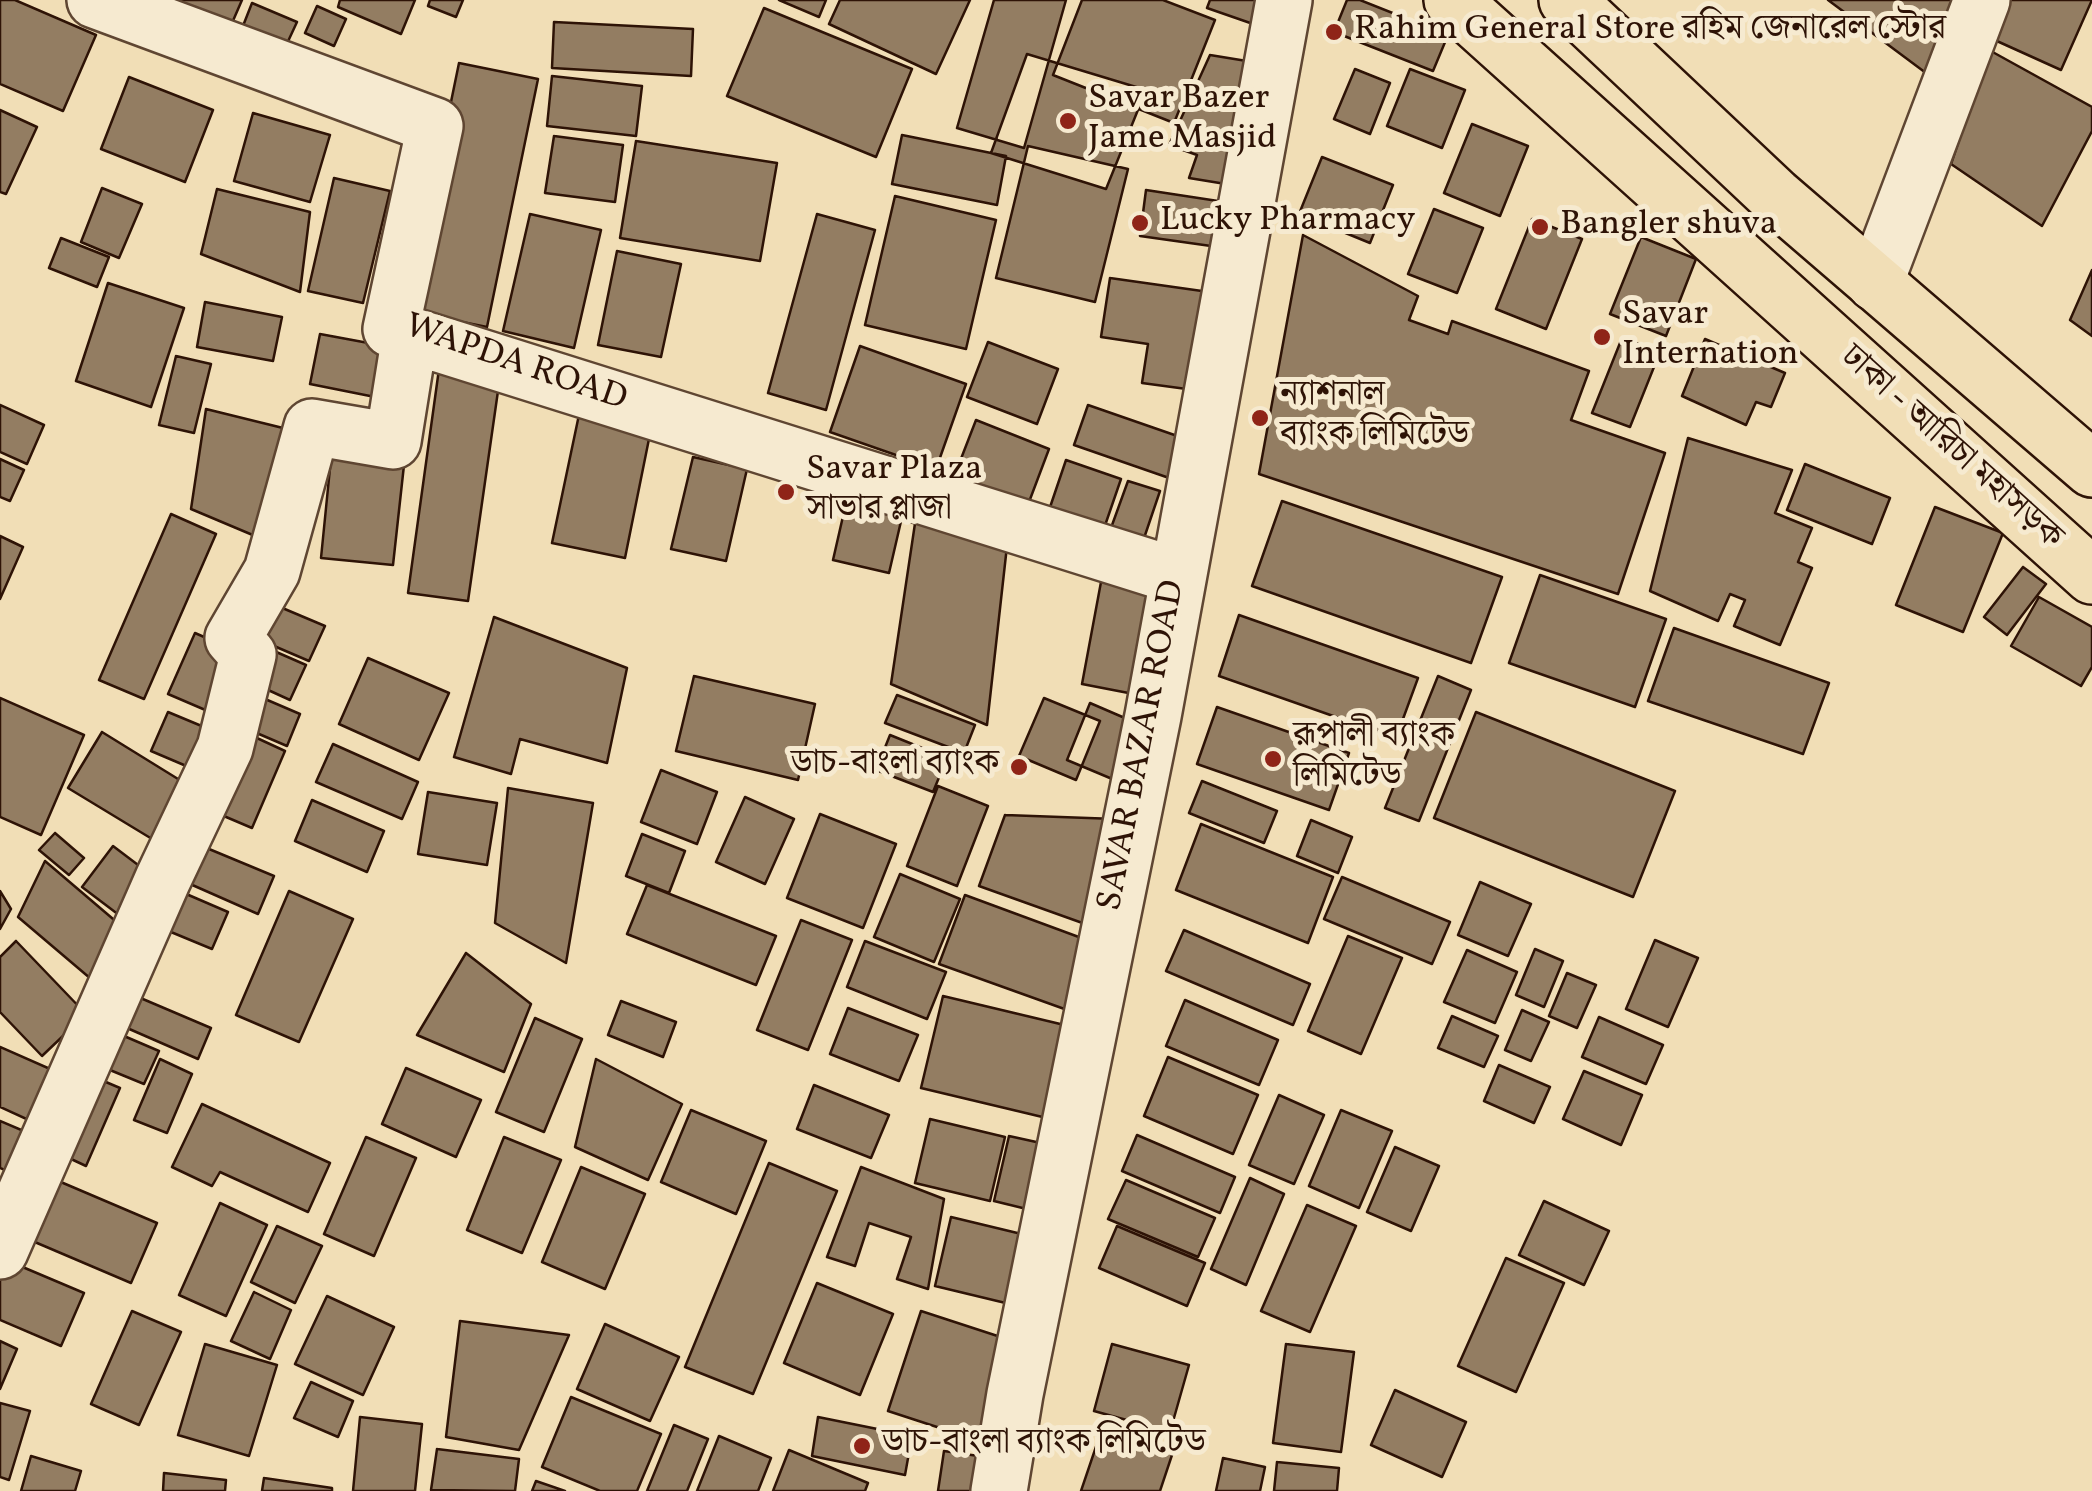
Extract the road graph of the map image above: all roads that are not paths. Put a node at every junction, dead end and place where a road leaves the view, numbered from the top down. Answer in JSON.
{"nodes":[{"id":1,"x":94,"y":0,"type":"edge"},
{"id":2,"x":1284,"y":0,"type":"edge"},
{"id":3,"x":1452,"y":0,"type":"edge"},
{"id":4,"x":1566,"y":0,"type":"edge"},
{"id":5,"x":1982,"y":0,"type":"edge"},
{"id":6,"x":1875,"y":283,"type":"junction"},
{"id":7,"x":410,"y":335,"type":"junction"},
{"id":8,"x":2092,"y":469,"type":"edge"},
{"id":9,"x":1177,"y":576,"type":"junction"},
{"id":10,"x":2092,"y":576,"type":"edge"},
{"id":11,"x":0,"y":1251,"type":"edge"},
{"id":12,"x":1000,"y":1491,"type":"edge"}],
"edges":[{"from":1,"to":7,"type":"street","name":"WAPDA ROAD"},
{"from":2,"to":9,"type":"street","name":"SAVAR BAZAR ROAD"},
{"from":3,"to":10,"type":"highway","name":"ঢাকা - আরিচা মহাসড়ক"},
{"from":4,"to":6,"type":"highway"},
{"from":5,"to":6,"type":"street"},
{"from":6,"to":8,"type":"highway"},
{"from":7,"to":9,"type":"street","name":"WAPDA ROAD"},
{"from":7,"to":11,"type":"street"},
{"from":9,"to":12,"type":"street","name":"SAVAR BAZAR ROAD"}]}
